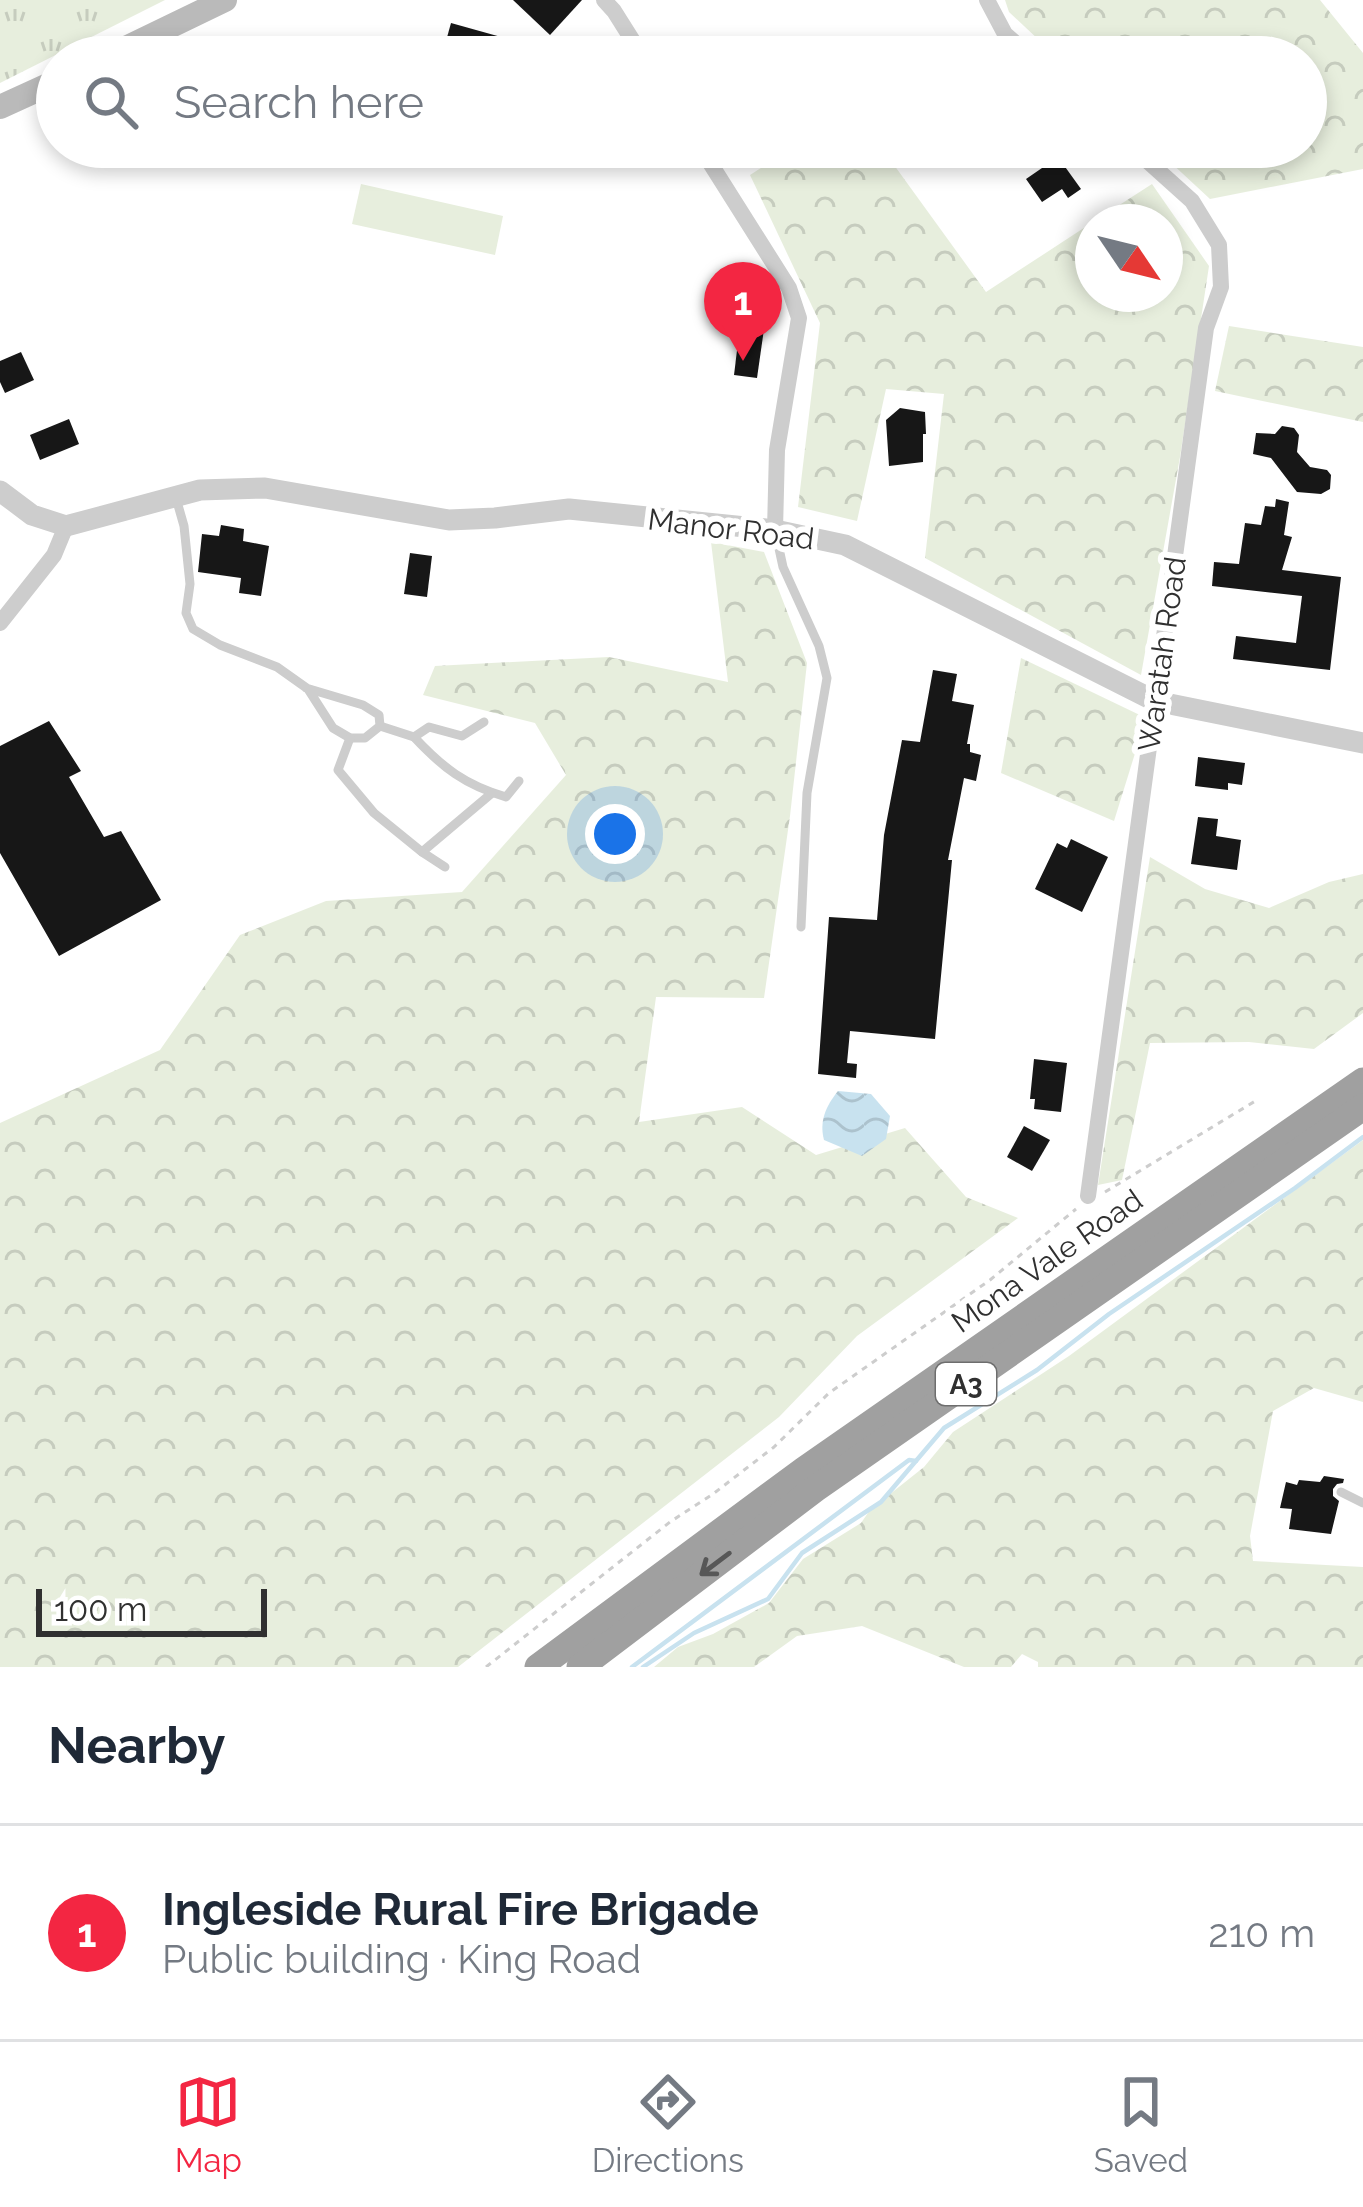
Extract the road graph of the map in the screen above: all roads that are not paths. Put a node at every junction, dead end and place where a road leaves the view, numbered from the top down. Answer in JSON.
{"nodes":[{"id":1,"x":225,"y":0,"type":"edge"},
{"id":2,"x":604,"y":0,"type":"edge"},
{"id":3,"x":987,"y":0,"type":"edge"},
{"id":4,"x":150,"y":36,"type":"edge"},
{"id":5,"x":630,"y":36,"type":"edge"},
{"id":6,"x":1007,"y":36,"type":"edge"},
{"id":7,"x":36,"y":91,"type":"edge"},
{"id":8,"x":0,"y":107,"type":"edge"},
{"id":9,"x":713,"y":168,"type":"edge"},
{"id":10,"x":1156,"y":168,"type":"edge"},
{"id":11,"x":0,"y":491,"type":"edge"},
{"id":12,"x":176,"y":498,"type":"junction"},
{"id":13,"x":66,"y":526,"type":"junction"},
{"id":14,"x":775,"y":530,"type":"junction"},
{"id":15,"x":0,"y":623,"type":"edge"},
{"id":16,"x":306,"y":688,"type":"junction"},
{"id":17,"x":1156,"y":701,"type":"junction"},
{"id":18,"x":484,"y":722,"type":"dead end"},
{"id":19,"x":380,"y":726,"type":"junction"},
{"id":20,"x":414,"y":737,"type":"junction"},
{"id":21,"x":350,"y":738,"type":"junction"},
{"id":22,"x":1363,"y":743,"type":"edge"},
{"id":23,"x":519,"y":781,"type":"dead end"},
{"id":24,"x":492,"y":793,"type":"junction"},
{"id":25,"x":422,"y":852,"type":"junction"},
{"id":26,"x":445,"y":867,"type":"dead end"},
{"id":27,"x":801,"y":927,"type":"dead end"},
{"id":28,"x":1363,"y":1081,"type":"edge"},
{"id":29,"x":1363,"y":1107,"type":"edge"},
{"id":30,"x":1084,"y":1201,"type":"road end"},
{"id":31,"x":1341,"y":1492,"type":"dead end"},
{"id":32,"x":1363,"y":1503,"type":"edge"},
{"id":33,"x":538,"y":1667,"type":"edge"},
{"id":34,"x":580,"y":1667,"type":"edge"}],
"edges":[{"from":1,"to":4,"type":"main road"},
{"from":2,"to":5,"type":"street"},
{"from":3,"to":6,"type":"street"},
{"from":7,"to":8,"type":"main road"},
{"from":9,"to":14,"type":"street"},
{"from":10,"to":17,"type":"street","name":"Waratah Road"},
{"from":11,"to":13,"type":"street"},
{"from":12,"to":13,"type":"street","name":"Manor Road"},
{"from":12,"to":14,"type":"street","name":"Manor Road"},
{"from":12,"to":16,"type":"lane"},
{"from":13,"to":15,"type":"street"},
{"from":14,"to":17,"type":"street","name":"Manor Road"},
{"from":14,"to":27,"type":"lane"},
{"from":16,"to":19,"type":"lane"},
{"from":16,"to":21,"type":"lane"},
{"from":17,"to":22,"type":"street","name":"Manor Road"},
{"from":17,"to":30,"type":"street","name":"Waratah Road"},
{"from":18,"to":20,"type":"lane"},
{"from":19,"to":20,"type":"lane"},
{"from":19,"to":21,"type":"lane"},
{"from":20,"to":24,"type":"lane"},
{"from":21,"to":25,"type":"lane"},
{"from":23,"to":24,"type":"lane"},
{"from":24,"to":25,"type":"lane"},
{"from":25,"to":26,"type":"lane"},
{"from":28,"to":33,"type":"highway","name":"Mona Vale Road","number":"A3"},
{"from":29,"to":34,"type":"highway","name":"Mona Vale Road","number":"A3","one_way":true},
{"from":31,"to":32,"type":"lane"}]}
